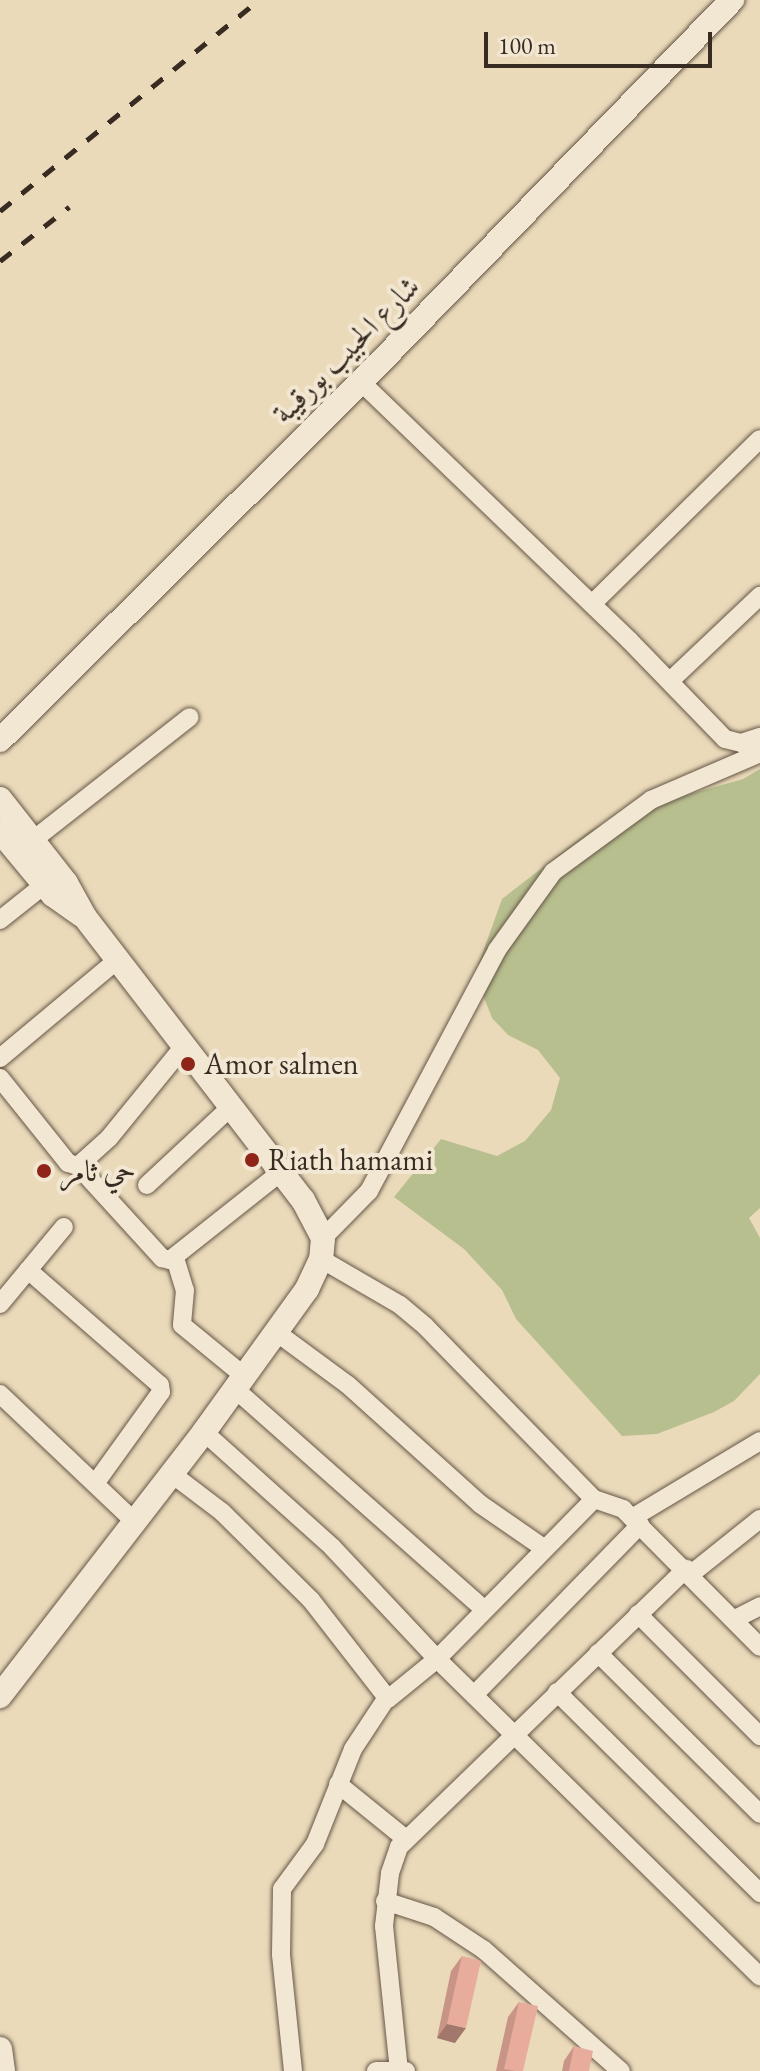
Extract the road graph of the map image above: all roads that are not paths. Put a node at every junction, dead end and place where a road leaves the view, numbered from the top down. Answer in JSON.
{"nodes":[{"id":1,"x":732,"y":0,"type":"edge"},
{"id":2,"x":361,"y":382,"type":"junction"},
{"id":3,"x":760,"y":439,"type":"edge"},
{"id":4,"x":760,"y":596,"type":"edge"},
{"id":5,"x":592,"y":604,"type":"junction"},
{"id":6,"x":670,"y":681,"type":"junction"},
{"id":7,"x":190,"y":717,"type":"dead end"},
{"id":8,"x":760,"y":737,"type":"edge"},
{"id":9,"x":0,"y":740,"type":"edge"},
{"id":10,"x":760,"y":753,"type":"edge"},
{"id":11,"x":0,"y":799,"type":"edge"},
{"id":12,"x":0,"y":831,"type":"edge"},
{"id":13,"x":33,"y":840,"type":"junction"},
{"id":14,"x":44,"y":885,"type":"junction"},
{"id":15,"x":84,"y":916,"type":"junction"},
{"id":16,"x":0,"y":920,"type":"edge"},
{"id":17,"x":117,"y":960,"type":"junction"},
{"id":18,"x":184,"y":1046,"type":"junction"},
{"id":19,"x":0,"y":1058,"type":"edge"},
{"id":20,"x":0,"y":1078,"type":"edge"},
{"id":21,"x":231,"y":1107,"type":"junction"},
{"id":22,"x":78,"y":1166,"type":"junction"},
{"id":23,"x":281,"y":1172,"type":"junction"},
{"id":24,"x":147,"y":1185,"type":"dead end"},
{"id":25,"x":64,"y":1227,"type":"dead end"},
{"id":26,"x":322,"y":1248,"type":"junction"},
{"id":27,"x":175,"y":1258,"type":"junction"},
{"id":28,"x":28,"y":1270,"type":"junction"},
{"id":29,"x":6,"y":1283,"type":"edge"},
{"id":30,"x":0,"y":1304,"type":"edge"},
{"id":31,"x":276,"y":1332,"type":"junction"},
{"id":32,"x":240,"y":1383,"type":"junction"},
{"id":33,"x":0,"y":1394,"type":"edge"},
{"id":34,"x":204,"y":1432,"type":"junction"},
{"id":35,"x":760,"y":1441,"type":"edge"},
{"id":36,"x":172,"y":1474,"type":"junction"},
{"id":37,"x":97,"y":1481,"type":"junction"},
{"id":38,"x":594,"y":1499,"type":"junction"},
{"id":39,"x":760,"y":1519,"type":"edge"},
{"id":40,"x":134,"y":1521,"type":"junction"},
{"id":41,"x":636,"y":1522,"type":"junction"},
{"id":42,"x":542,"y":1547,"type":"junction"},
{"id":43,"x":688,"y":1572,"type":"junction"},
{"id":44,"x":760,"y":1606,"type":"edge"},
{"id":45,"x":484,"y":1609,"type":"junction"},
{"id":46,"x":638,"y":1614,"type":"junction"},
{"id":47,"x":735,"y":1619,"type":"junction"},
{"id":48,"x":760,"y":1647,"type":"edge"},
{"id":49,"x":598,"y":1653,"type":"junction"},
{"id":50,"x":437,"y":1659,"type":"junction"},
{"id":51,"x":557,"y":1692,"type":"junction"},
{"id":52,"x":474,"y":1695,"type":"junction"},
{"id":53,"x":0,"y":1696,"type":"edge"},
{"id":54,"x":386,"y":1699,"type":"junction"},
{"id":55,"x":515,"y":1734,"type":"junction"},
{"id":56,"x":760,"y":1736,"type":"edge"},
{"id":57,"x":338,"y":1784,"type":"junction"},
{"id":58,"x":760,"y":1814,"type":"edge"},
{"id":59,"x":406,"y":1839,"type":"junction"},
{"id":60,"x":760,"y":1893,"type":"edge"},
{"id":61,"x":385,"y":1901,"type":"junction"},
{"id":62,"x":758,"y":1970,"type":"edge"},
{"id":63,"x":0,"y":2049,"type":"edge"},
{"id":64,"x":402,"y":2070,"type":"edge"},
{"id":65,"x":3,"y":2071,"type":"edge"},
{"id":66,"x":293,"y":2071,"type":"edge"},
{"id":67,"x":376,"y":2071,"type":"edge"},
{"id":68,"x":621,"y":2071,"type":"edge"}],
"edges":[{"from":1,"to":2,"type":"main road","name":"شارع الحبيب بورقيبة"},
{"from":2,"to":5,"type":"street"},
{"from":2,"to":9,"type":"main road","name":"شارع الحبيب بورقيبة"},
{"from":3,"to":5,"type":"street"},
{"from":4,"to":6,"type":"street"},
{"from":5,"to":6,"type":"street"},
{"from":6,"to":8,"type":"street"},
{"from":7,"to":13,"type":"street"},
{"from":10,"to":26,"type":"street"},
{"from":11,"to":13,"type":"main road"},
{"from":12,"to":14,"type":"main road"},
{"from":13,"to":15,"type":"main road"},
{"from":14,"to":15,"type":"main road"},
{"from":14,"to":16,"type":"street"},
{"from":15,"to":17,"type":"main road"},
{"from":17,"to":18,"type":"main road"},
{"from":17,"to":19,"type":"street"},
{"from":18,"to":21,"type":"main road"},
{"from":18,"to":22,"type":"street"},
{"from":20,"to":22,"type":"street"},
{"from":21,"to":23,"type":"main road"},
{"from":21,"to":24,"type":"street"},
{"from":22,"to":27,"type":"street"},
{"from":23,"to":26,"type":"main road"},
{"from":23,"to":27,"type":"street"},
{"from":25,"to":28,"type":"street"},
{"from":26,"to":31,"type":"main road"},
{"from":26,"to":38,"type":"street"},
{"from":27,"to":32,"type":"street"},
{"from":28,"to":29,"type":"street"},
{"from":28,"to":37,"type":"street"},
{"from":29,"to":30,"type":"street"},
{"from":31,"to":32,"type":"main road"},
{"from":31,"to":42,"type":"street"},
{"from":32,"to":34,"type":"main road"},
{"from":32,"to":45,"type":"street"},
{"from":33,"to":37,"type":"street"},
{"from":34,"to":36,"type":"main road"},
{"from":34,"to":50,"type":"street"},
{"from":35,"to":41,"type":"street"},
{"from":36,"to":40,"type":"main road"},
{"from":36,"to":54,"type":"street"},
{"from":37,"to":40,"type":"street"},
{"from":38,"to":41,"type":"street"},
{"from":38,"to":42,"type":"street"},
{"from":39,"to":43,"type":"street"},
{"from":40,"to":53,"type":"main road"},
{"from":41,"to":43,"type":"street"},
{"from":41,"to":52,"type":"street"},
{"from":42,"to":45,"type":"street"},
{"from":43,"to":46,"type":"street"},
{"from":43,"to":47,"type":"street"},
{"from":44,"to":47,"type":"street"},
{"from":45,"to":50,"type":"street"},
{"from":46,"to":49,"type":"street"},
{"from":46,"to":56,"type":"street"},
{"from":47,"to":48,"type":"street"},
{"from":49,"to":51,"type":"street"},
{"from":49,"to":58,"type":"street"},
{"from":50,"to":52,"type":"street"},
{"from":50,"to":54,"type":"street"},
{"from":51,"to":55,"type":"street"},
{"from":51,"to":60,"type":"street"},
{"from":52,"to":55,"type":"street"},
{"from":54,"to":57,"type":"street"},
{"from":55,"to":59,"type":"street"},
{"from":55,"to":62,"type":"street"},
{"from":57,"to":59,"type":"street"},
{"from":57,"to":66,"type":"street"},
{"from":59,"to":61,"type":"street"},
{"from":61,"to":64,"type":"street"},
{"from":61,"to":68,"type":"street"},
{"from":63,"to":65,"type":"main road"},
{"from":64,"to":67,"type":"street"}]}
